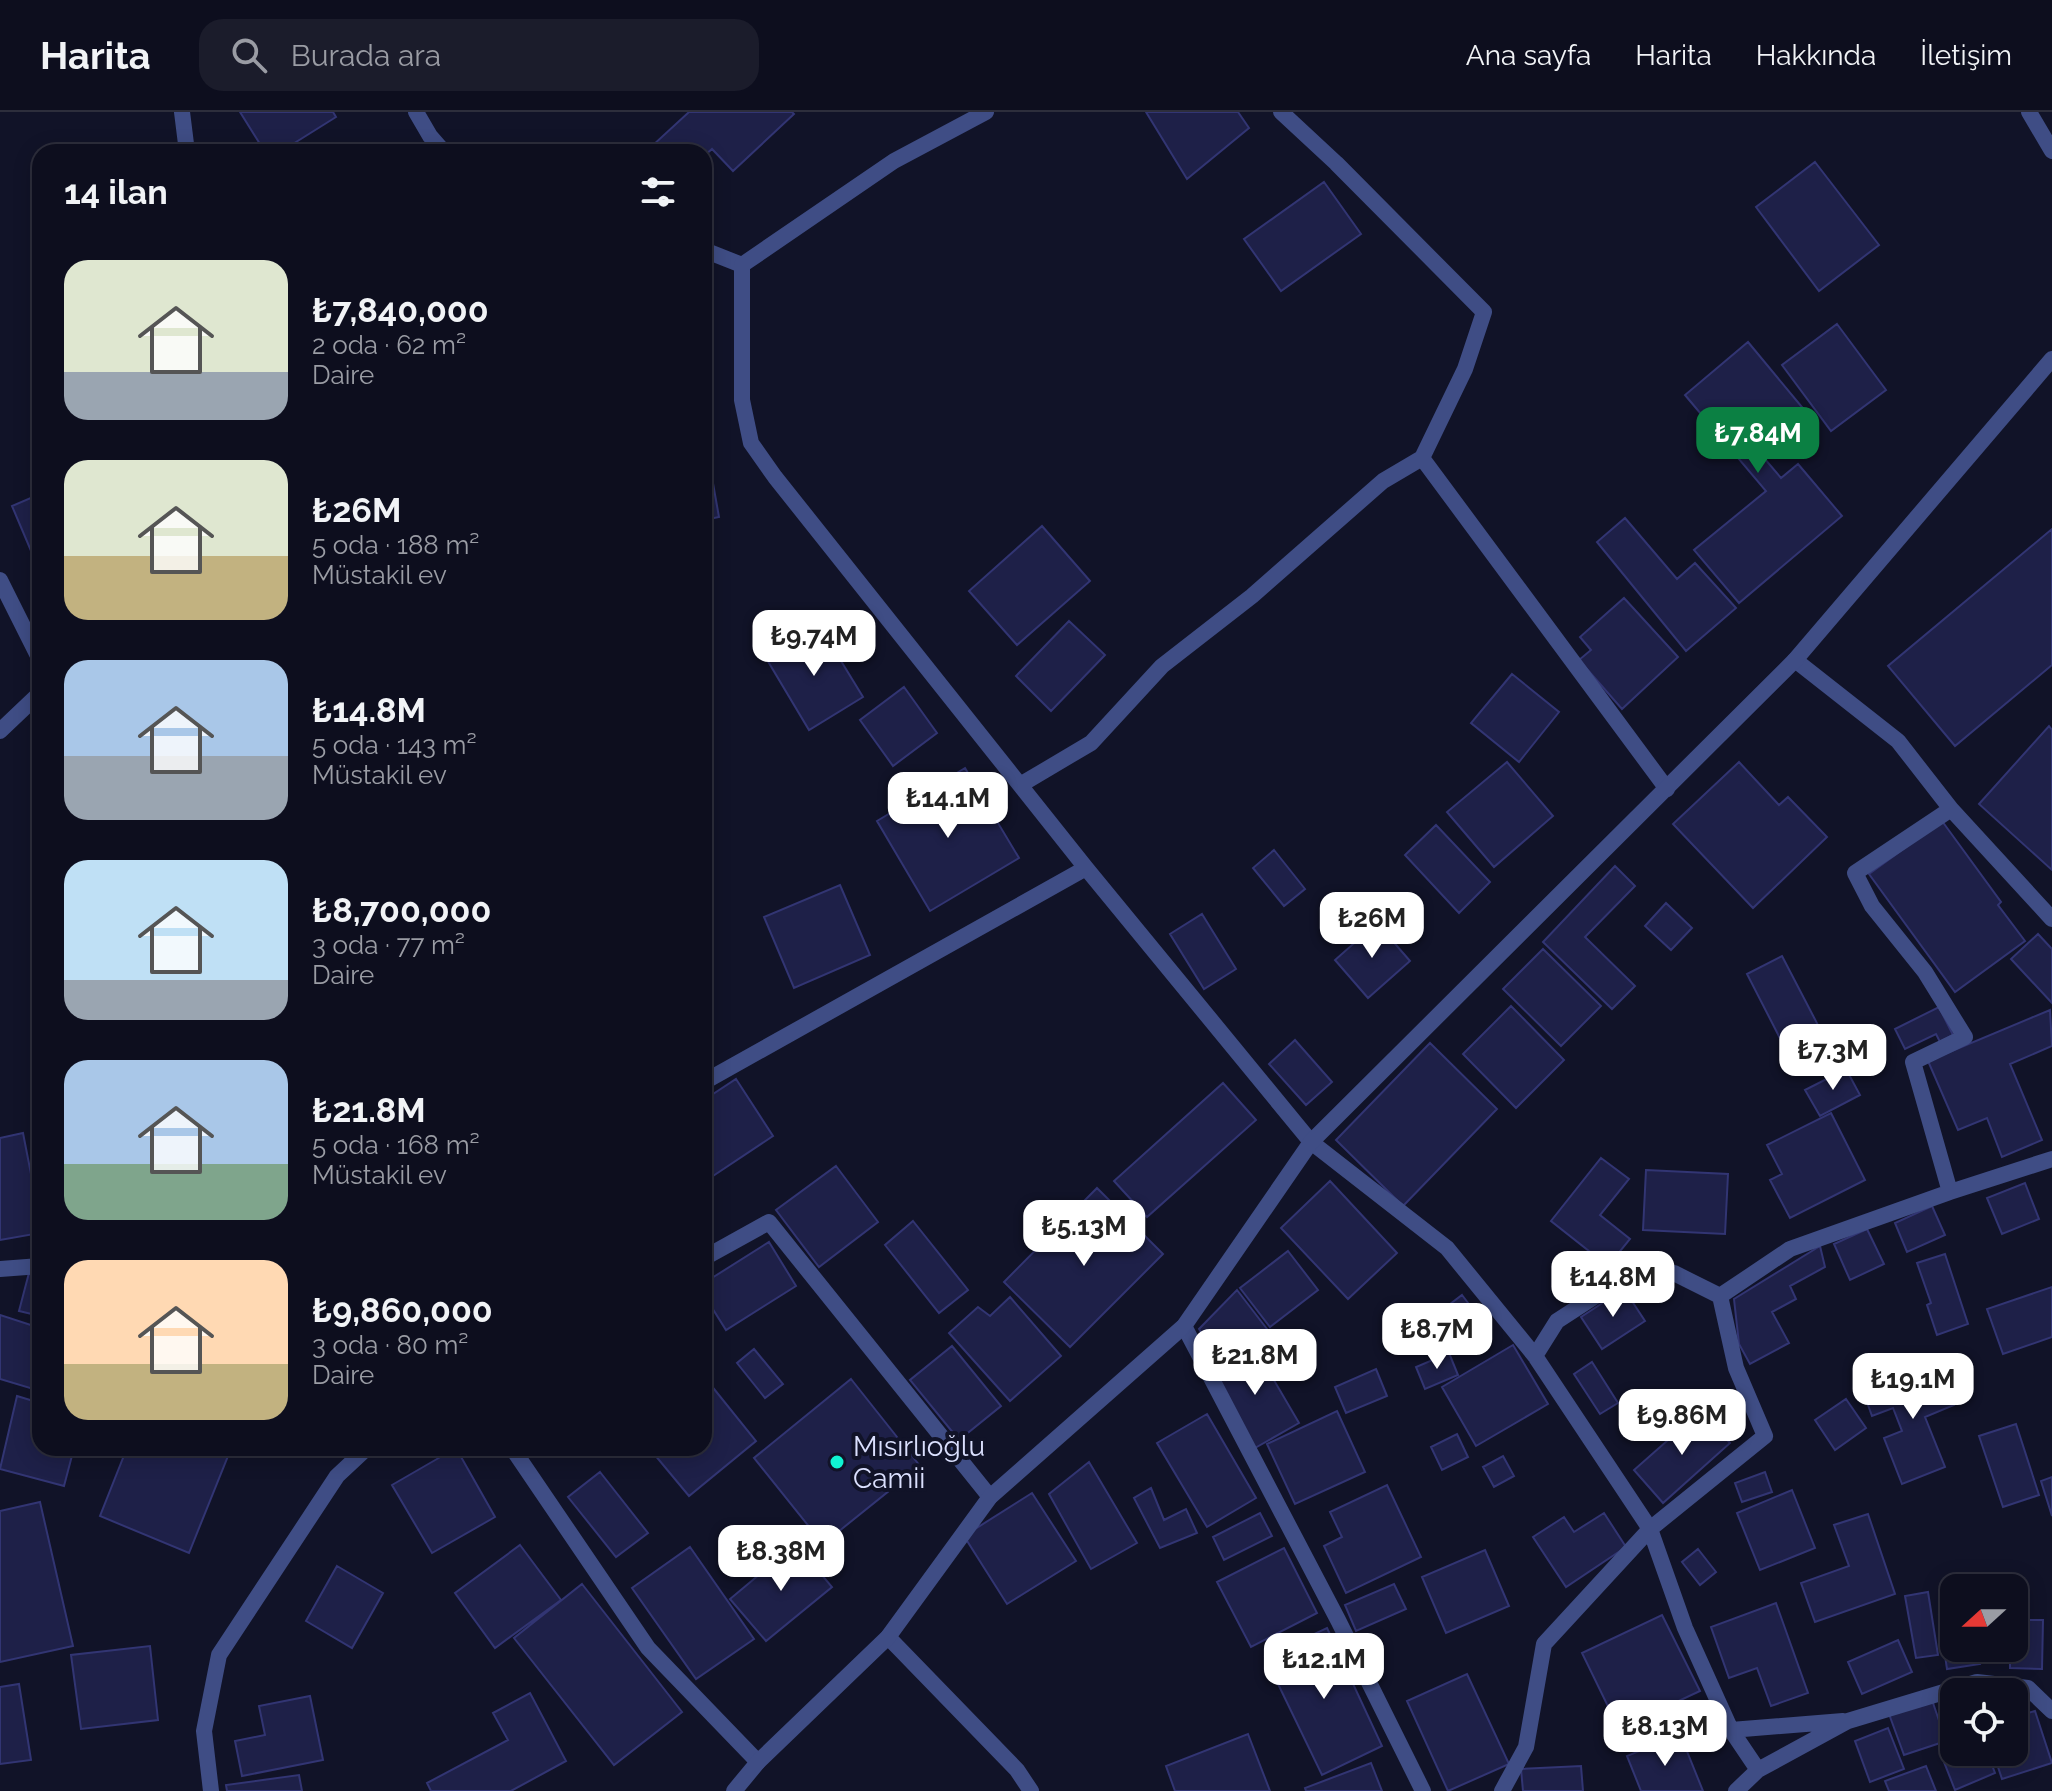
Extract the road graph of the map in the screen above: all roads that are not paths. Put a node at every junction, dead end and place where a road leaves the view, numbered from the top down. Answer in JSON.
{"nodes":[{"id":1,"x":182,"y":112,"type":"edge"},
{"id":2,"x":416,"y":112,"type":"edge"},
{"id":3,"x":986,"y":112,"type":"edge"},
{"id":4,"x":1281,"y":112,"type":"edge"},
{"id":5,"x":2029,"y":112,"type":"edge"},
{"id":6,"x":186,"y":144,"type":"edge"},
{"id":7,"x":437,"y":144,"type":"edge"},
{"id":8,"x":2052,"y":151,"type":"edge"},
{"id":9,"x":712,"y":253,"type":"edge"},
{"id":10,"x":742,"y":265,"type":"junction"},
{"id":11,"x":2052,"y":359,"type":"edge"},
{"id":12,"x":1422,"y":458,"type":"junction"},
{"id":13,"x":0,"y":580,"type":"edge"},
{"id":14,"x":32,"y":644,"type":"edge"},
{"id":15,"x":1795,"y":660,"type":"junction"},
{"id":16,"x":32,"y":701,"type":"edge"},
{"id":17,"x":0,"y":731,"type":"edge"},
{"id":18,"x":1020,"y":785,"type":"junction"},
{"id":19,"x":1667,"y":789,"type":"junction"},
{"id":20,"x":1951,"y":809,"type":"junction"},
{"id":21,"x":1086,"y":868,"type":"junction"},
{"id":22,"x":2052,"y":919,"type":"edge"},
{"id":23,"x":712,"y":1078,"type":"edge"},
{"id":24,"x":1311,"y":1142,"type":"junction"},
{"id":25,"x":2052,"y":1159,"type":"edge"},
{"id":26,"x":1950,"y":1192,"type":"junction"},
{"id":27,"x":712,"y":1254,"type":"edge"},
{"id":28,"x":32,"y":1267,"type":"edge"},
{"id":29,"x":0,"y":1269,"type":"edge"},
{"id":30,"x":1720,"y":1296,"type":"junction"},
{"id":31,"x":1184,"y":1326,"type":"junction"},
{"id":32,"x":1535,"y":1356,"type":"junction"},
{"id":33,"x":358,"y":1456,"type":"edge"},
{"id":34,"x":517,"y":1456,"type":"edge"},
{"id":35,"x":990,"y":1497,"type":"junction"},
{"id":36,"x":1650,"y":1529,"type":"junction"},
{"id":37,"x":888,"y":1637,"type":"junction"},
{"id":38,"x":2052,"y":1711,"type":"edge"},
{"id":39,"x":1848,"y":1721,"type":"junction"},
{"id":40,"x":1731,"y":1730,"type":"junction"},
{"id":41,"x":758,"y":1762,"type":"junction"},
{"id":42,"x":1758,"y":1770,"type":"junction"},
{"id":43,"x":211,"y":1791,"type":"edge"},
{"id":44,"x":734,"y":1791,"type":"edge"},
{"id":45,"x":1031,"y":1791,"type":"edge"},
{"id":46,"x":1423,"y":1791,"type":"edge"},
{"id":47,"x":1502,"y":1791,"type":"edge"},
{"id":48,"x":1736,"y":1791,"type":"edge"}],
"edges":[{"from":1,"to":6,"type":"street"},
{"from":2,"to":7,"type":"street"},
{"from":3,"to":10,"type":"street"},
{"from":4,"to":12,"type":"street"},
{"from":5,"to":8,"type":"street"},
{"from":9,"to":10,"type":"street"},
{"from":10,"to":18,"type":"street"},
{"from":11,"to":15,"type":"street"},
{"from":12,"to":18,"type":"street"},
{"from":12,"to":19,"type":"street"},
{"from":13,"to":14,"type":"street"},
{"from":15,"to":19,"type":"street"},
{"from":15,"to":20,"type":"street"},
{"from":16,"to":17,"type":"street"},
{"from":18,"to":21,"type":"street"},
{"from":19,"to":24,"type":"street"},
{"from":20,"to":22,"type":"street"},
{"from":20,"to":26,"type":"street"},
{"from":21,"to":23,"type":"street"},
{"from":21,"to":24,"type":"street"},
{"from":24,"to":31,"type":"street"},
{"from":24,"to":32,"type":"street"},
{"from":25,"to":26,"type":"street"},
{"from":26,"to":30,"type":"street"},
{"from":27,"to":35,"type":"street"},
{"from":28,"to":29,"type":"street"},
{"from":30,"to":32,"type":"street"},
{"from":30,"to":36,"type":"street"},
{"from":31,"to":35,"type":"street"},
{"from":31,"to":46,"type":"street"},
{"from":32,"to":36,"type":"street"},
{"from":33,"to":43,"type":"street"},
{"from":34,"to":41,"type":"street"},
{"from":35,"to":37,"type":"street"},
{"from":36,"to":40,"type":"street"},
{"from":36,"to":47,"type":"street"},
{"from":37,"to":41,"type":"street"},
{"from":37,"to":45,"type":"street"},
{"from":38,"to":39,"type":"street"},
{"from":39,"to":40,"type":"street"},
{"from":39,"to":42,"type":"street"},
{"from":40,"to":42,"type":"street"},
{"from":41,"to":44,"type":"street"},
{"from":42,"to":48,"type":"street"}]}
